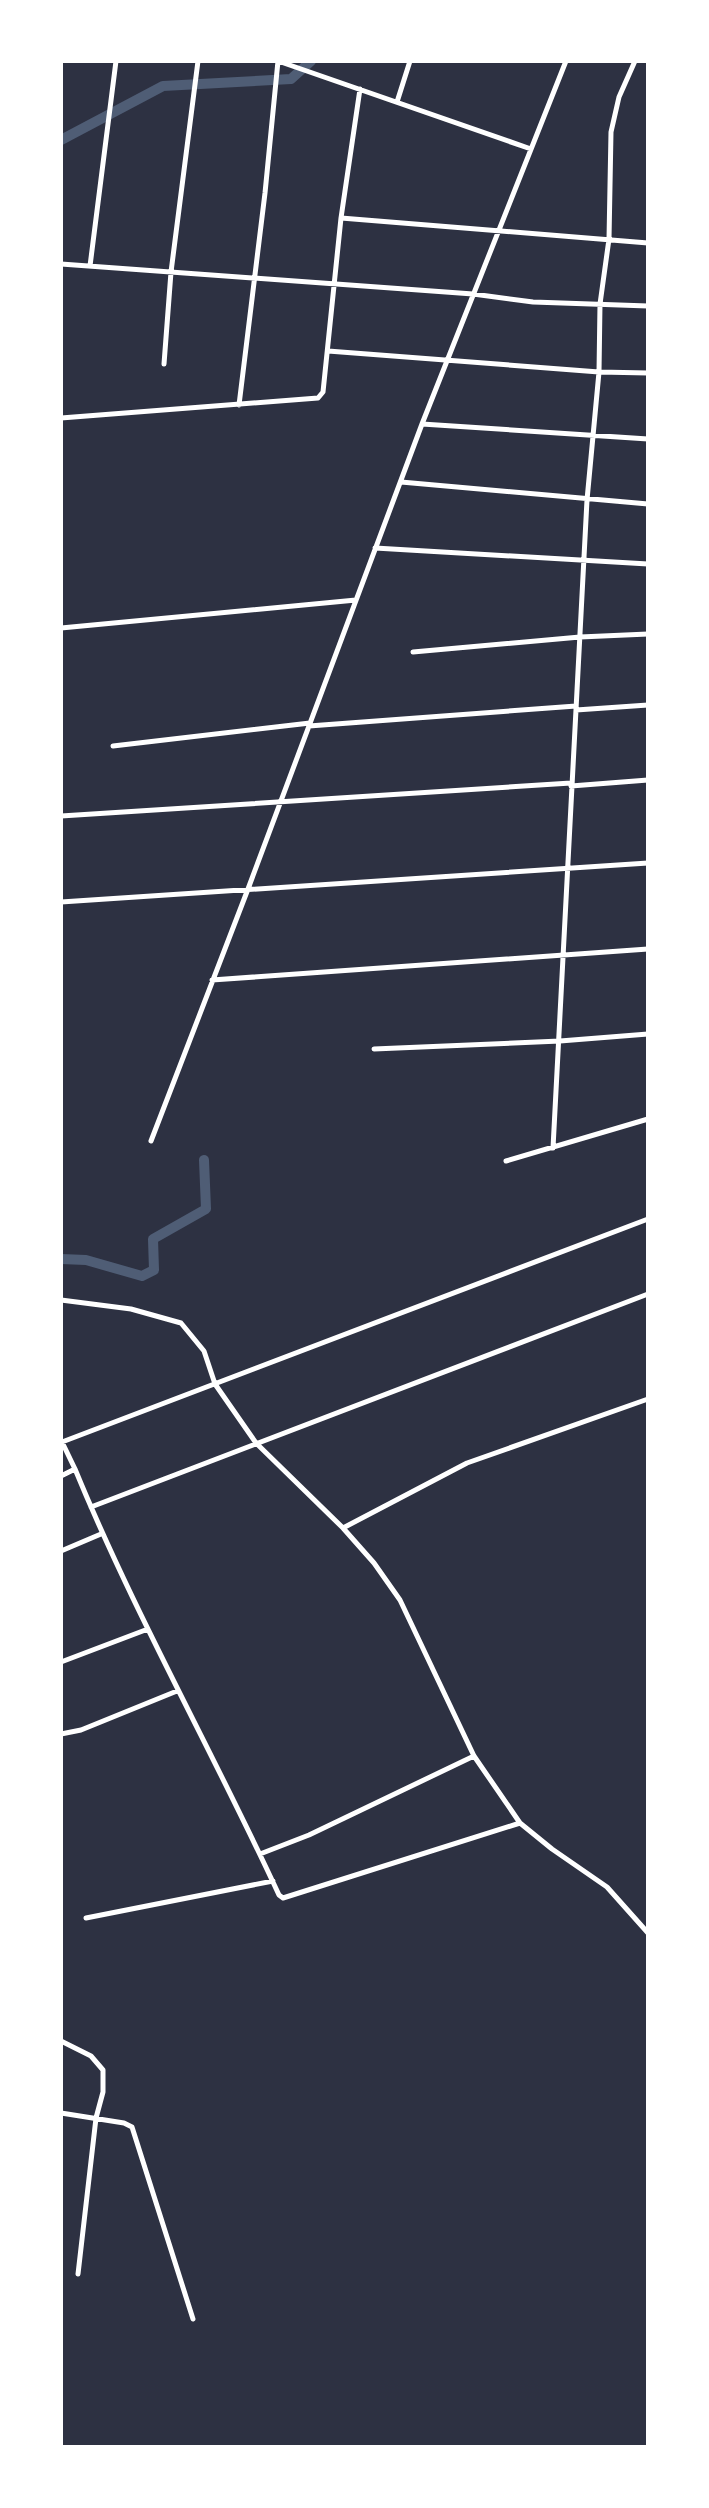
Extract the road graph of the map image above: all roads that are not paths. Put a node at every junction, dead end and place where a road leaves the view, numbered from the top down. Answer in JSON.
{"nodes":[{"id":1,"x":116,"y":61,"type":"edge"},
{"id":2,"x":198,"y":61,"type":"edge"},
{"id":3,"x":278,"y":61,"type":"edge"},
{"id":4,"x":410,"y":61,"type":"edge"},
{"id":5,"x":566,"y":61,"type":"edge"},
{"id":6,"x":635,"y":61,"type":"edge"},
{"id":7,"x":360,"y":89,"type":"junction"},
{"id":8,"x":397,"y":102,"type":"junction"},
{"id":9,"x":531,"y":149,"type":"junction"},
{"id":10,"x":341,"y":218,"type":"junction"},
{"id":11,"x":498,"y":232,"type":"junction"},
{"id":12,"x":609,"y":239,"type":"junction"},
{"id":13,"x":648,"y":243,"type":"edge"},
{"id":14,"x":61,"y":264,"type":"edge"},
{"id":15,"x":90,"y":266,"type":"junction"},
{"id":16,"x":172,"y":272,"type":"junction"},
{"id":17,"x":253,"y":277,"type":"junction"},
{"id":18,"x":334,"y":284,"type":"junction"},
{"id":19,"x":472,"y":294,"type":"junction"},
{"id":20,"x":600,"y":304,"type":"junction"},
{"id":21,"x":648,"y":306,"type":"edge"},
{"id":22,"x":328,"y":351,"type":"junction"},
{"id":23,"x":447,"y":361,"type":"junction"},
{"id":24,"x":164,"y":364,"type":"dead end"},
{"id":25,"x":599,"y":372,"type":"junction"},
{"id":26,"x":648,"y":373,"type":"edge"},
{"id":27,"x":239,"y":405,"type":"junction"},
{"id":28,"x":61,"y":418,"type":"edge"},
{"id":29,"x":422,"y":424,"type":"junction"},
{"id":30,"x":592,"y":435,"type":"junction"},
{"id":31,"x":648,"y":439,"type":"edge"},
{"id":32,"x":401,"y":482,"type":"junction"},
{"id":33,"x":587,"y":500,"type":"junction"},
{"id":34,"x":648,"y":504,"type":"edge"},
{"id":35,"x":375,"y":548,"type":"junction"},
{"id":36,"x":585,"y":561,"type":"junction"},
{"id":37,"x":648,"y":564,"type":"edge"},
{"id":38,"x":356,"y":600,"type":"junction"},
{"id":39,"x":61,"y":628,"type":"edge"},
{"id":40,"x":648,"y":634,"type":"edge"},
{"id":41,"x":580,"y":637,"type":"junction"},
{"id":42,"x":413,"y":652,"type":"dead end"},
{"id":43,"x":648,"y":705,"type":"edge"},
{"id":44,"x":576,"y":708,"type":"junction"},
{"id":45,"x":309,"y":725,"type":"junction"},
{"id":46,"x":113,"y":746,"type":"dead end"},
{"id":47,"x":648,"y":780,"type":"edge"},
{"id":48,"x":571,"y":785,"type":"junction"},
{"id":49,"x":280,"y":802,"type":"junction"},
{"id":50,"x":61,"y":816,"type":"edge"},
{"id":51,"x":648,"y":863,"type":"edge"},
{"id":52,"x":566,"y":867,"type":"junction"},
{"id":53,"x":248,"y":889,"type":"junction"},
{"id":54,"x":61,"y":902,"type":"edge"},
{"id":55,"x":648,"y":949,"type":"edge"},
{"id":56,"x":561,"y":954,"type":"junction"},
{"id":57,"x":212,"y":980,"type":"junction"},
{"id":58,"x":648,"y":1034,"type":"edge"},
{"id":59,"x":559,"y":1041,"type":"junction"},
{"id":60,"x":374,"y":1049,"type":"dead end"},
{"id":61,"x":648,"y":1119,"type":"edge"},
{"id":62,"x":151,"y":1140,"type":"dead end"},
{"id":63,"x":553,"y":1148,"type":"junction"},
{"id":64,"x":506,"y":1161,"type":"dead end"},
{"id":65,"x":648,"y":1219,"type":"edge"},
{"id":66,"x":648,"y":1294,"type":"edge"},
{"id":67,"x":61,"y":1300,"type":"edge"},
{"id":68,"x":215,"y":1384,"type":"junction"},
{"id":69,"x":648,"y":1399,"type":"edge"},
{"id":70,"x":61,"y":1442,"type":"edge"},
{"id":71,"x":256,"y":1443,"type":"junction"},
{"id":72,"x":75,"y":1469,"type":"junction"},
{"id":73,"x":61,"y":1476,"type":"edge"},
{"id":74,"x":90,"y":1507,"type":"junction"},
{"id":75,"x":343,"y":1528,"type":"junction"},
{"id":76,"x":101,"y":1534,"type":"junction"},
{"id":77,"x":61,"y":1551,"type":"edge"},
{"id":78,"x":148,"y":1629,"type":"junction"},
{"id":79,"x":61,"y":1662,"type":"edge"},
{"id":80,"x":177,"y":1691,"type":"junction"},
{"id":81,"x":61,"y":1734,"type":"edge"},
{"id":82,"x":474,"y":1756,"type":"junction"},
{"id":83,"x":520,"y":1823,"type":"junction"},
{"id":84,"x":260,"y":1854,"type":"junction"},
{"id":85,"x":273,"y":1881,"type":"junction"},
{"id":86,"x":86,"y":1918,"type":"dead end"},
{"id":87,"x":648,"y":1933,"type":"edge"},
{"id":88,"x":61,"y":2041,"type":"edge"},
{"id":89,"x":61,"y":2113,"type":"edge"},
{"id":90,"x":96,"y":2118,"type":"junction"},
{"id":91,"x":78,"y":2274,"type":"dead end"},
{"id":92,"x":193,"y":2319,"type":"dead end"}],
"edges":[{"from":1,"to":15,"type":"street"},
{"from":2,"to":16,"type":"street"},
{"from":3,"to":7,"type":"street"},
{"from":3,"to":17,"type":"street"},
{"from":4,"to":8,"type":"street"},
{"from":5,"to":9,"type":"street"},
{"from":6,"to":12,"type":"street"},
{"from":7,"to":8,"type":"street"},
{"from":7,"to":10,"type":"street"},
{"from":8,"to":9,"type":"street"},
{"from":9,"to":11,"type":"street"},
{"from":10,"to":11,"type":"street"},
{"from":10,"to":18,"type":"street"},
{"from":11,"to":12,"type":"street"},
{"from":11,"to":19,"type":"street"},
{"from":12,"to":13,"type":"street"},
{"from":12,"to":20,"type":"street"},
{"from":14,"to":15,"type":"street"},
{"from":15,"to":16,"type":"street"},
{"from":16,"to":17,"type":"street"},
{"from":16,"to":24,"type":"street"},
{"from":17,"to":18,"type":"street"},
{"from":17,"to":27,"type":"street"},
{"from":18,"to":19,"type":"street"},
{"from":18,"to":22,"type":"street"},
{"from":19,"to":20,"type":"street"},
{"from":19,"to":23,"type":"street"},
{"from":20,"to":21,"type":"street"},
{"from":20,"to":25,"type":"street"},
{"from":22,"to":23,"type":"street"},
{"from":22,"to":27,"type":"street"},
{"from":23,"to":25,"type":"street"},
{"from":23,"to":29,"type":"street"},
{"from":25,"to":26,"type":"street"},
{"from":25,"to":30,"type":"street"},
{"from":27,"to":28,"type":"street"},
{"from":29,"to":30,"type":"street"},
{"from":29,"to":32,"type":"street"},
{"from":30,"to":31,"type":"street"},
{"from":30,"to":33,"type":"street"},
{"from":32,"to":33,"type":"street"},
{"from":32,"to":35,"type":"street"},
{"from":33,"to":34,"type":"street"},
{"from":33,"to":36,"type":"street"},
{"from":35,"to":36,"type":"street"},
{"from":35,"to":38,"type":"street"},
{"from":36,"to":37,"type":"street"},
{"from":36,"to":41,"type":"street"},
{"from":38,"to":39,"type":"street"},
{"from":38,"to":45,"type":"street"},
{"from":40,"to":41,"type":"street"},
{"from":41,"to":42,"type":"street"},
{"from":41,"to":44,"type":"street"},
{"from":43,"to":44,"type":"street"},
{"from":44,"to":45,"type":"street"},
{"from":44,"to":48,"type":"street"},
{"from":45,"to":46,"type":"street"},
{"from":45,"to":49,"type":"street"},
{"from":47,"to":48,"type":"street"},
{"from":48,"to":49,"type":"street"},
{"from":48,"to":52,"type":"street"},
{"from":49,"to":50,"type":"street"},
{"from":49,"to":53,"type":"street"},
{"from":51,"to":52,"type":"street"},
{"from":52,"to":53,"type":"street"},
{"from":52,"to":56,"type":"street"},
{"from":53,"to":54,"type":"street"},
{"from":53,"to":57,"type":"street"},
{"from":55,"to":56,"type":"street"},
{"from":56,"to":57,"type":"street"},
{"from":56,"to":59,"type":"street"},
{"from":57,"to":62,"type":"street"},
{"from":58,"to":59,"type":"street"},
{"from":59,"to":60,"type":"street"},
{"from":59,"to":63,"type":"street"},
{"from":61,"to":63,"type":"street"},
{"from":63,"to":64,"type":"street"},
{"from":65,"to":68,"type":"street"},
{"from":66,"to":71,"type":"street"},
{"from":67,"to":68,"type":"street"},
{"from":68,"to":70,"type":"street"},
{"from":68,"to":71,"type":"street"},
{"from":69,"to":75,"type":"street"},
{"from":70,"to":72,"type":"street"},
{"from":71,"to":74,"type":"street"},
{"from":71,"to":75,"type":"street"},
{"from":72,"to":73,"type":"street"},
{"from":72,"to":74,"type":"street"},
{"from":74,"to":76,"type":"street"},
{"from":75,"to":82,"type":"street"},
{"from":76,"to":77,"type":"street"},
{"from":76,"to":78,"type":"street"},
{"from":78,"to":79,"type":"street"},
{"from":78,"to":80,"type":"street"},
{"from":80,"to":81,"type":"street"},
{"from":80,"to":84,"type":"street"},
{"from":82,"to":83,"type":"street"},
{"from":82,"to":84,"type":"street"},
{"from":83,"to":85,"type":"street"},
{"from":83,"to":87,"type":"street"},
{"from":84,"to":85,"type":"street"},
{"from":85,"to":86,"type":"street"},
{"from":88,"to":90,"type":"street"},
{"from":89,"to":90,"type":"street"},
{"from":90,"to":91,"type":"street"},
{"from":90,"to":92,"type":"street"}]}
